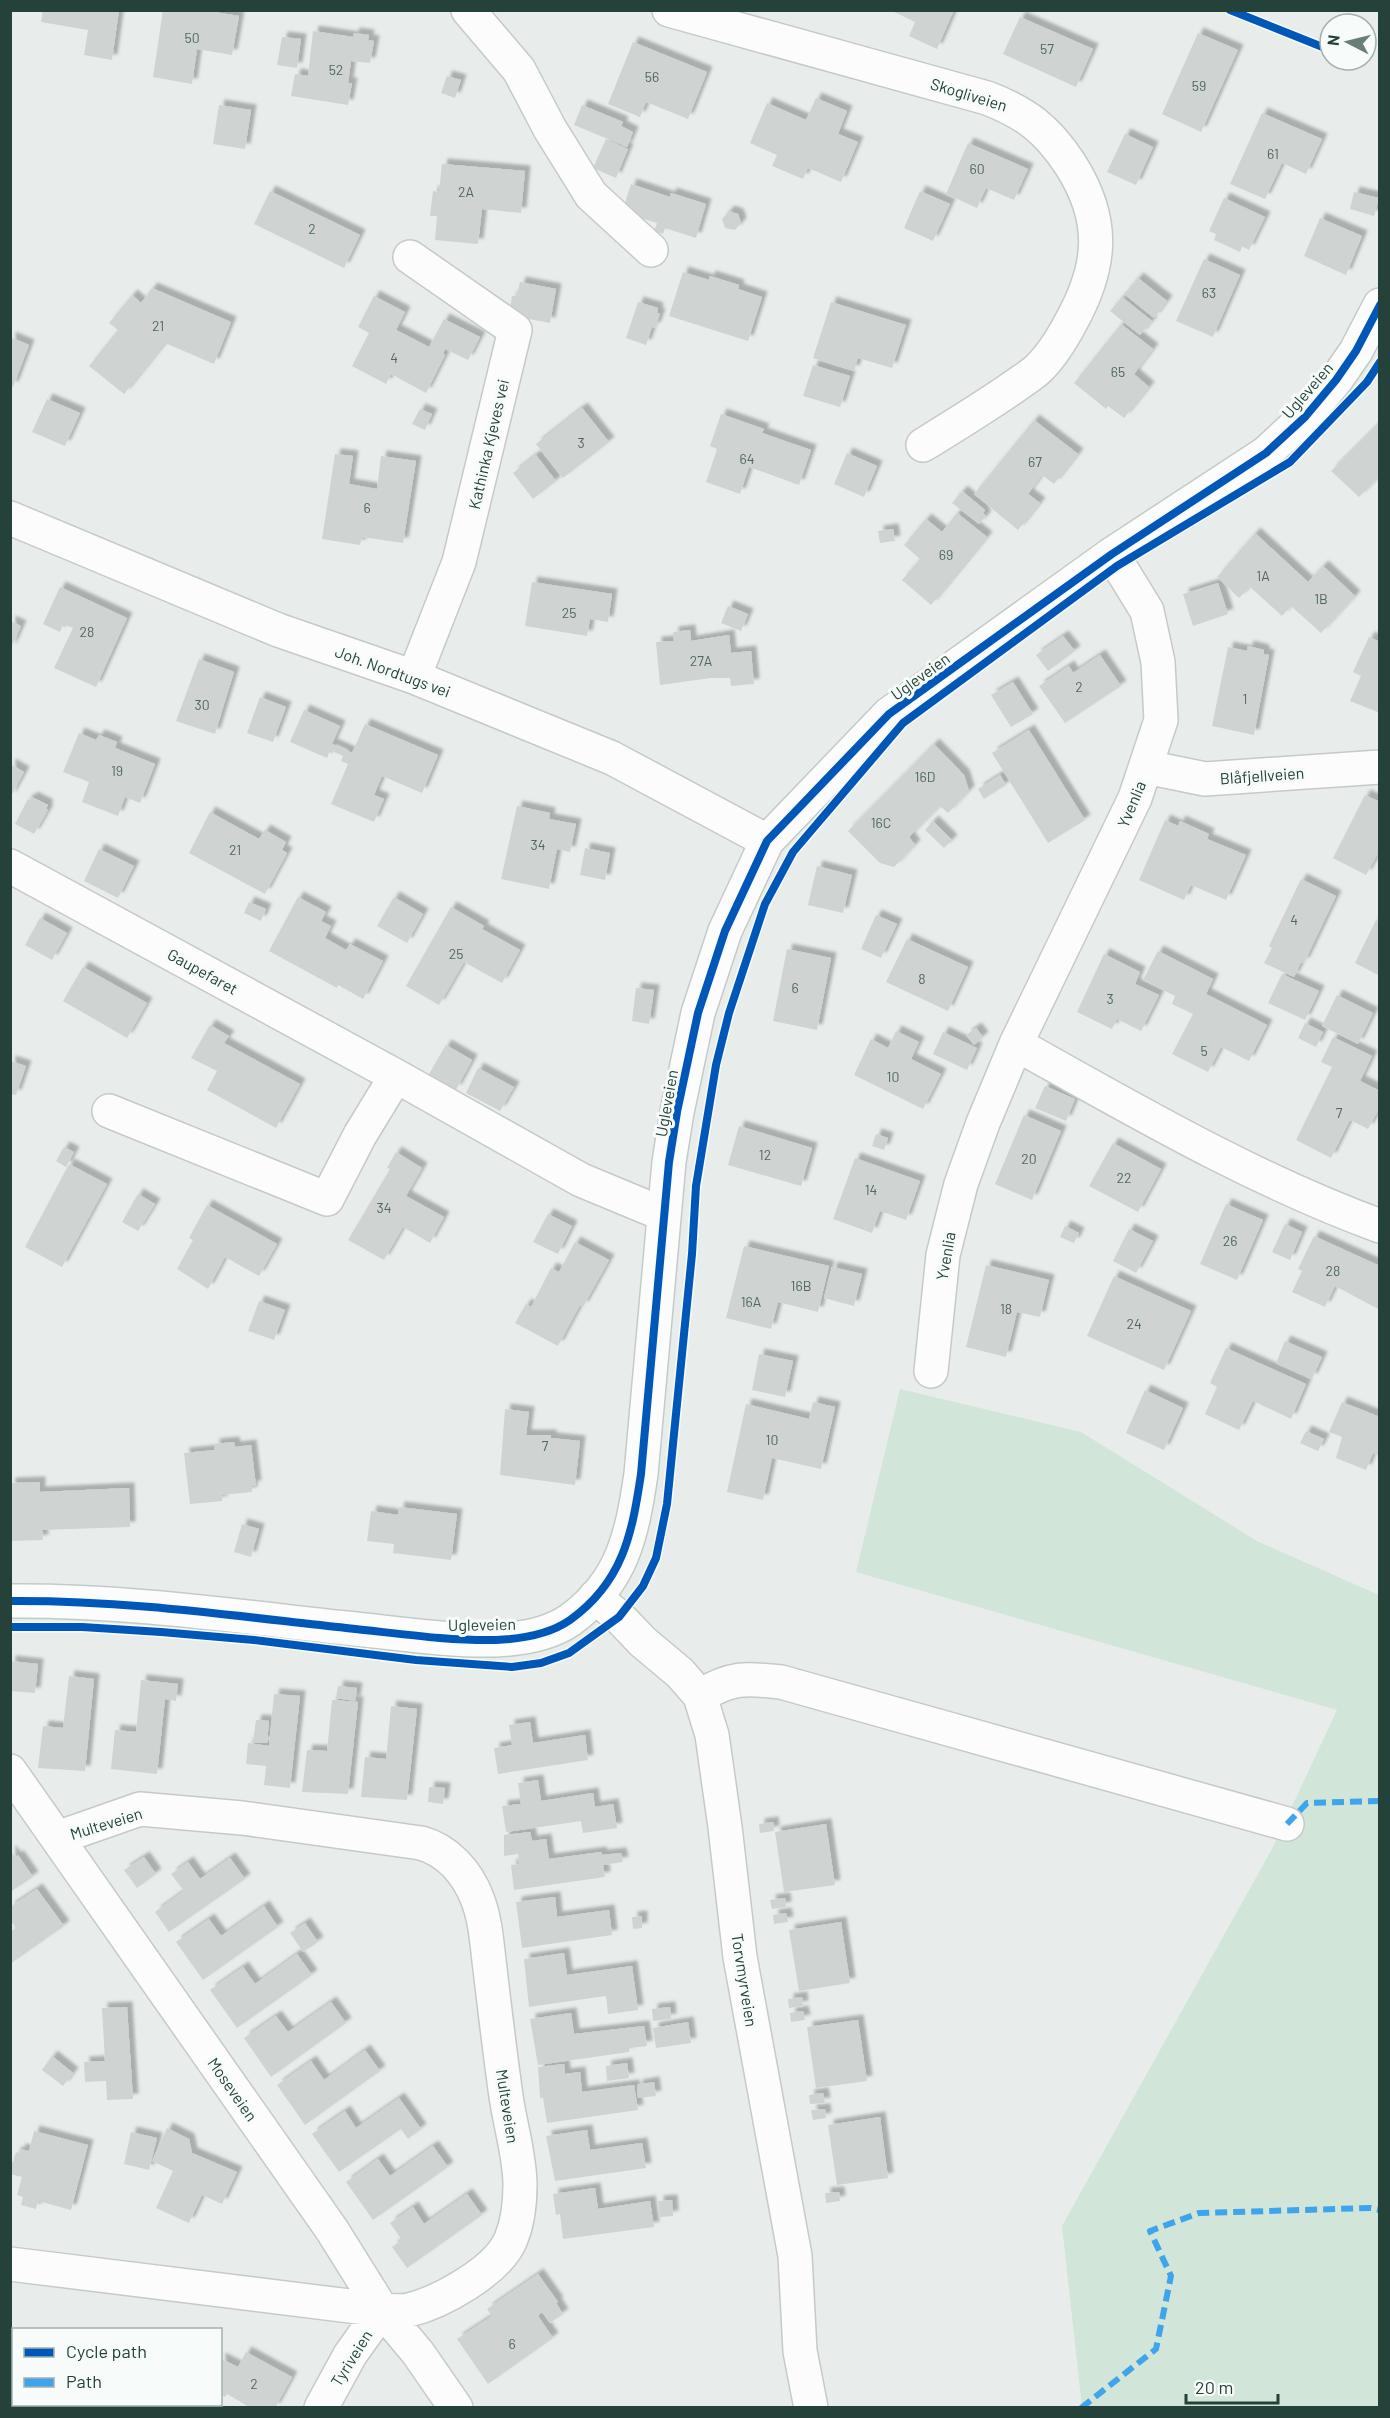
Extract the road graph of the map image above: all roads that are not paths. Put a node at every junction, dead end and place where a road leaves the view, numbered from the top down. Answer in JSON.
{"nodes":[{"id":1,"x":468,"y":10,"type":"edge"},
{"id":2,"x":669,"y":10,"type":"edge"},
{"id":3,"x":651,"y":250,"type":"dead end"},
{"id":4,"x":410,"y":257,"type":"dead end"},
{"id":5,"x":1380,"y":305,"type":"edge"},
{"id":6,"x":923,"y":445,"type":"dead end"},
{"id":7,"x":10,"y":518,"type":"edge"},
{"id":8,"x":1112,"y":554,"type":"junction"},
{"id":9,"x":414,"y":677,"type":"junction"},
{"id":10,"x":1146,"y":767,"type":"junction"},
{"id":11,"x":1380,"y":767,"type":"edge"},
{"id":12,"x":767,"y":842,"type":"junction"},
{"id":13,"x":10,"y":866,"type":"edge"},
{"id":14,"x":1016,"y":1044,"type":"junction"},
{"id":15,"x":396,"y":1076,"type":"junction"},
{"id":16,"x":109,"y":1111,"type":"dead end"},
{"id":17,"x":663,"y":1214,"type":"junction"},
{"id":18,"x":1380,"y":1226,"type":"edge"},
{"id":19,"x":931,"y":1371,"type":"dead end"},
{"id":20,"x":595,"y":1598,"type":"junction"},
{"id":21,"x":10,"y":1601,"type":"edge"},
{"id":22,"x":700,"y":1696,"type":"junction"},
{"id":23,"x":10,"y":1771,"type":"edge"},
{"id":24,"x":1287,"y":1824,"type":"dead end"},
{"id":25,"x":57,"y":1838,"type":"junction"},
{"id":26,"x":10,"y":2264,"type":"edge"},
{"id":27,"x":382,"y":2310,"type":"junction"},
{"id":28,"x":321,"y":2408,"type":"edge"},
{"id":29,"x":456,"y":2408,"type":"edge"},
{"id":30,"x":811,"y":2408,"type":"edge"}],
"edges":[{"from":1,"to":3,"type":"street"},
{"from":2,"to":6,"type":"street","name":"Skogliveien"},
{"from":4,"to":9,"type":"street","name":"Kathinka Kjeves vei"},
{"from":5,"to":8,"type":"street","name":"Ugleveien"},
{"from":7,"to":9,"type":"street","name":"Joh. Nordtugs vei"},
{"from":8,"to":10,"type":"street","name":"Yvenlia"},
{"from":8,"to":12,"type":"street","name":"Ugleveien"},
{"from":9,"to":12,"type":"street","name":"Joh. Nordtugs vei"},
{"from":10,"to":11,"type":"street","name":"Blåfjellveien"},
{"from":10,"to":14,"type":"street","name":"Yvenlia"},
{"from":12,"to":17,"type":"street","name":"Ugleveien"},
{"from":13,"to":15,"type":"street","name":"Gaupefaret"},
{"from":14,"to":18,"type":"street"},
{"from":14,"to":19,"type":"street","name":"Yvenlia"},
{"from":15,"to":16,"type":"street"},
{"from":15,"to":17,"type":"street","name":"Gaupefaret"},
{"from":17,"to":20,"type":"street","name":"Ugleveien"},
{"from":20,"to":21,"type":"street","name":"Ugleveien"},
{"from":20,"to":22,"type":"street","name":"Torvmyrveien"},
{"from":22,"to":24,"type":"street"},
{"from":22,"to":30,"type":"street","name":"Torvmyrveien"},
{"from":23,"to":25,"type":"street","name":"Moseveien"},
{"from":25,"to":27,"type":"street","name":"Moseveien"},
{"from":25,"to":27,"type":"street","name":"Multeveien"},
{"from":26,"to":27,"type":"street","name":"Multeveien"},
{"from":27,"to":28,"type":"street","name":"Tyriveien"},
{"from":27,"to":29,"type":"street","name":"Moseveien"}]}
